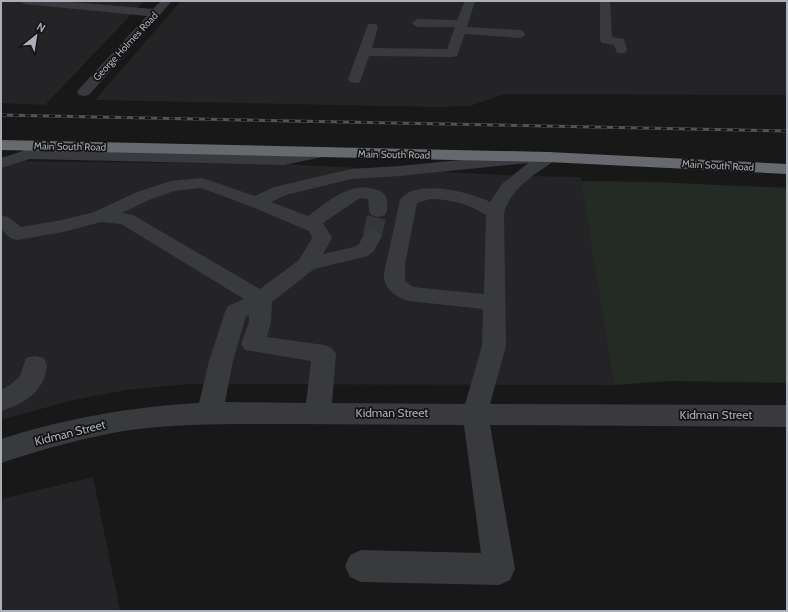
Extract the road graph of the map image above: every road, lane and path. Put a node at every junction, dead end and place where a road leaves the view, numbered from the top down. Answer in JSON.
{"nodes":[{"id":1,"x":24,"y":1,"type":"edge"},
{"id":2,"x":167,"y":1,"type":"edge"},
{"id":3,"x":470,"y":1,"type":"edge"},
{"id":4,"x":605,"y":1,"type":"edge"},
{"id":5,"x":156,"y":13,"type":"junction"},
{"id":6,"x":418,"y":23,"type":"dead end"},
{"id":7,"x":372,"y":27,"type":"dead end"},
{"id":8,"x":461,"y":27,"type":"junction"},
{"id":9,"x":519,"y":34,"type":"dead end"},
{"id":10,"x":621,"y":50,"type":"dead end"},
{"id":11,"x":364,"y":52,"type":"junction"},
{"id":12,"x":354,"y":79,"type":"dead end"},
{"id":13,"x":84,"y":92,"type":"dead end"},
{"id":14,"x":1,"y":145,"type":"edge"},
{"id":15,"x":326,"y":152,"type":"junction"},
{"id":16,"x":548,"y":157,"type":"junction"},
{"id":17,"x":1,"y":163,"type":"edge"},
{"id":18,"x":787,"y":168,"type":"edge"},
{"id":19,"x":256,"y":202,"type":"junction"},
{"id":20,"x":378,"y":211,"type":"tunnel mouth"},
{"id":21,"x":495,"y":213,"type":"junction"},
{"id":22,"x":101,"y":216,"type":"junction"},
{"id":23,"x":1,"y":221,"type":"edge"},
{"id":24,"x":309,"y":224,"type":"junction"},
{"id":25,"x":372,"y":236,"type":"tunnel mouth"},
{"id":26,"x":307,"y":264,"type":"junction"},
{"id":27,"x":261,"y":299,"type":"junction"},
{"id":28,"x":494,"y":302,"type":"junction"},
{"id":29,"x":35,"y":365,"type":"dead end"},
{"id":30,"x":1,"y":401,"type":"edge"},
{"id":31,"x":210,"y":413,"type":"junction"},
{"id":32,"x":318,"y":413,"type":"junction"},
{"id":33,"x":475,"y":413,"type":"junction"},
{"id":34,"x":787,"y":416,"type":"edge"},
{"id":35,"x":1,"y":451,"type":"edge"},
{"id":36,"x":361,"y":566,"type":"dead end"}],
"edges":[{"from":1,"to":5,"type":"street"},
{"from":2,"to":5,"type":"street","name":"George Holmes Road"},
{"from":3,"to":8,"type":"street"},
{"from":4,"to":10,"type":"street"},
{"from":5,"to":13,"type":"street","name":"George Holmes Road"},
{"from":6,"to":8,"type":"street"},
{"from":7,"to":11,"type":"street"},
{"from":8,"to":9,"type":"street"},
{"from":8,"to":11,"type":"street"},
{"from":11,"to":12,"type":"street"},
{"from":14,"to":15,"type":"highway","name":"Main South Road"},
{"from":15,"to":16,"type":"highway","name":"Main South Road"},
{"from":15,"to":17,"type":"street"},
{"from":16,"to":18,"type":"highway","name":"Main South Road"},
{"from":16,"to":19,"type":"street"},
{"from":16,"to":21,"type":"street"},
{"from":19,"to":22,"type":"street"},
{"from":19,"to":24,"type":"street"},
{"from":20,"to":24,"type":"street"},
{"from":21,"to":28,"type":"street"},
{"from":21,"to":28,"type":"street"},
{"from":22,"to":23,"type":"street"},
{"from":22,"to":27,"type":"street"},
{"from":24,"to":26,"type":"street"},
{"from":25,"to":26,"type":"street"},
{"from":26,"to":27,"type":"street"},
{"from":27,"to":31,"type":"street"},
{"from":27,"to":32,"type":"street"},
{"from":28,"to":33,"type":"street"},
{"from":29,"to":30,"type":"street"},
{"from":31,"to":32,"type":"street","name":"Kidman Street"},
{"from":31,"to":35,"type":"street","name":"Kidman Street"},
{"from":32,"to":33,"type":"street","name":"Kidman Street"},
{"from":33,"to":34,"type":"street","name":"Kidman Street"},
{"from":33,"to":36,"type":"street"}]}
